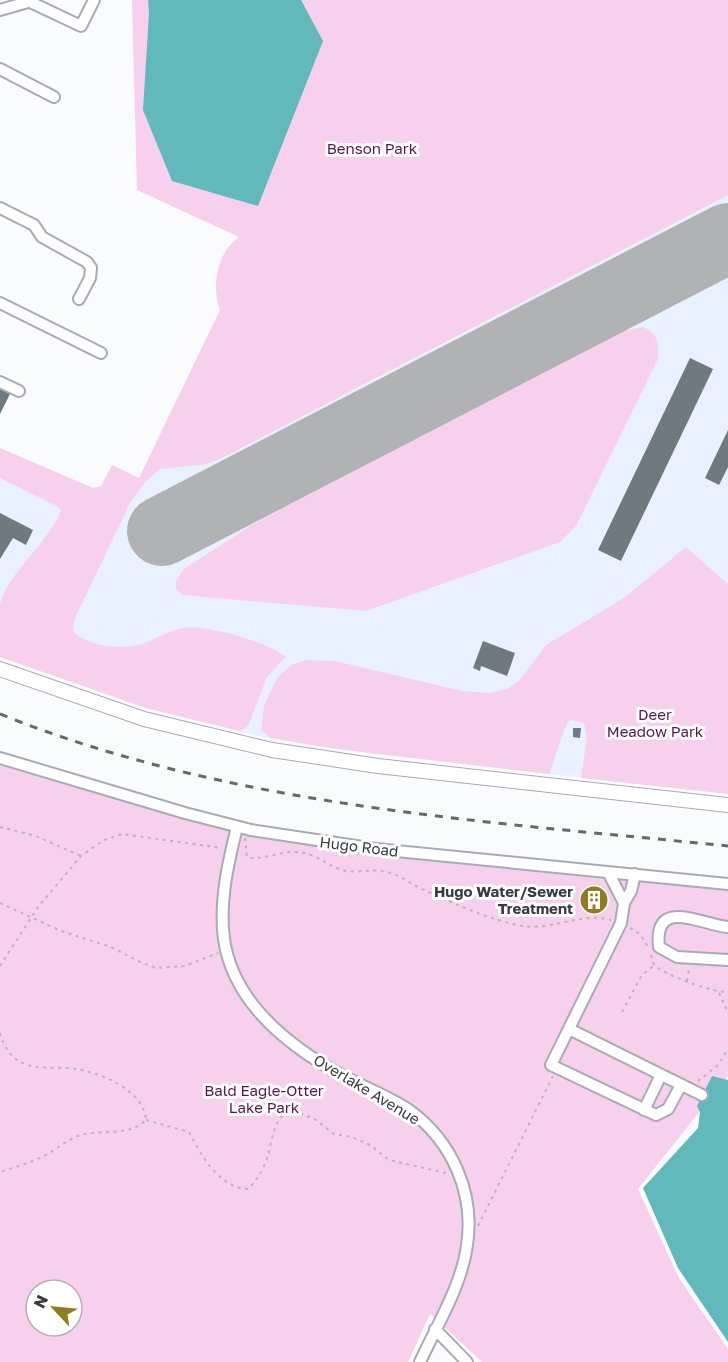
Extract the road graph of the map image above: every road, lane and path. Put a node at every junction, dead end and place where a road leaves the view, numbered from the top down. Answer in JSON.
{"nodes":[{"id":1,"x":94,"y":0,"type":"edge"},
{"id":2,"x":27,"y":1,"type":"edge"},
{"id":3,"x":0,"y":10,"type":"edge"},
{"id":4,"x":0,"y":69,"type":"edge"},
{"id":5,"x":54,"y":97,"type":"dead end"},
{"id":6,"x":0,"y":208,"type":"edge"},
{"id":7,"x":79,"y":299,"type":"dead end"},
{"id":8,"x":0,"y":303,"type":"edge"},
{"id":9,"x":101,"y":353,"type":"dead end"},
{"id":10,"x":0,"y":382,"type":"edge"},
{"id":11,"x":19,"y":391,"type":"dead end"},
{"id":12,"x":0,"y":669,"type":"edge"},
{"id":13,"x":0,"y":758,"type":"edge"},
{"id":14,"x":728,"y":805,"type":"edge"},
{"id":15,"x":0,"y":827,"type":"edge"},
{"id":16,"x":237,"y":827,"type":"junction"},
{"id":17,"x":232,"y":851,"type":"junction"},
{"id":18,"x":81,"y":856,"type":"junction"},
{"id":19,"x":247,"y":857,"type":"junction"},
{"id":20,"x":608,"y":872,"type":"junction"},
{"id":21,"x":635,"y":874,"type":"junction"},
{"id":22,"x":728,"y":884,"type":"edge"},
{"id":23,"x":0,"y":903,"type":"edge"},
{"id":24,"x":624,"y":903,"type":"junction"},
{"id":25,"x":30,"y":918,"type":"junction"},
{"id":26,"x":621,"y":923,"type":"junction"},
{"id":27,"x":728,"y":927,"type":"edge"},
{"id":28,"x":226,"y":950,"type":"junction"},
{"id":29,"x":690,"y":959,"type":"junction"},
{"id":30,"x":728,"y":960,"type":"edge"},
{"id":31,"x":654,"y":964,"type":"junction"},
{"id":32,"x":0,"y":966,"type":"edge"},
{"id":33,"x":687,"y":981,"type":"junction"},
{"id":34,"x":728,"y":992,"type":"edge"},
{"id":35,"x":719,"y":993,"type":"junction"},
{"id":36,"x":622,"y":1012,"type":"dead end"},
{"id":37,"x":728,"y":1012,"type":"edge"},
{"id":38,"x":569,"y":1029,"type":"junction"},
{"id":39,"x":0,"y":1033,"type":"edge"},
{"id":40,"x":728,"y":1049,"type":"edge"},
{"id":41,"x":558,"y":1068,"type":"junction"},
{"id":42,"x":661,"y":1075,"type":"junction"},
{"id":43,"x":681,"y":1085,"type":"junction"},
{"id":44,"x":702,"y":1095,"type":"dead end"},
{"id":45,"x":644,"y":1110,"type":"junction"},
{"id":46,"x":146,"y":1120,"type":"junction"},
{"id":47,"x":0,"y":1172,"type":"edge"},
{"id":48,"x":459,"y":1173,"type":"junction"},
{"id":49,"x":468,"y":1232,"type":"junction"},
{"id":50,"x":435,"y":1329,"type":"junction"},
{"id":51,"x":420,"y":1362,"type":"edge"},
{"id":52,"x":467,"y":1362,"type":"edge"}],
"edges":[{"from":1,"to":2,"type":"street"},
{"from":2,"to":3,"type":"street"},
{"from":4,"to":5,"type":"street"},
{"from":6,"to":7,"type":"street"},
{"from":8,"to":9,"type":"street"},
{"from":10,"to":11,"type":"street"},
{"from":12,"to":14,"type":"main road"},
{"from":13,"to":16,"type":"street","name":"Hugo Road"},
{"from":15,"to":18,"type":"path"},
{"from":16,"to":17,"type":"street","name":"Overlake Avenue"},
{"from":16,"to":19,"type":"path"},
{"from":16,"to":20,"type":"street","name":"Hugo Road"},
{"from":17,"to":18,"type":"path"},
{"from":17,"to":19,"type":"path"},
{"from":17,"to":28,"type":"street","name":"Overlake Avenue"},
{"from":18,"to":25,"type":"path"},
{"from":19,"to":26,"type":"path"},
{"from":20,"to":21,"type":"street","name":"Hugo Road"},
{"from":20,"to":24,"type":"street"},
{"from":21,"to":22,"type":"street","name":"Hugo Road"},
{"from":21,"to":24,"type":"street"},
{"from":23,"to":25,"type":"path"},
{"from":24,"to":26,"type":"street"},
{"from":25,"to":28,"type":"path"},
{"from":25,"to":32,"type":"path"},
{"from":26,"to":31,"type":"path"},
{"from":26,"to":38,"type":"street"},
{"from":27,"to":29,"type":"street"},
{"from":28,"to":48,"type":"street","name":"Overlake Avenue"},
{"from":29,"to":30,"type":"street"},
{"from":29,"to":33,"type":"path"},
{"from":31,"to":33,"type":"path"},
{"from":31,"to":36,"type":"path"},
{"from":33,"to":35,"type":"path"},
{"from":34,"to":35,"type":"path"},
{"from":35,"to":37,"type":"path"},
{"from":38,"to":41,"type":"street"},
{"from":38,"to":42,"type":"street"},
{"from":39,"to":46,"type":"path"},
{"from":40,"to":43,"type":"path"},
{"from":41,"to":45,"type":"street"},
{"from":41,"to":49,"type":"path"},
{"from":42,"to":43,"type":"street"},
{"from":42,"to":45,"type":"street"},
{"from":43,"to":44,"type":"street"},
{"from":43,"to":45,"type":"street"},
{"from":46,"to":47,"type":"path"},
{"from":46,"to":48,"type":"path"},
{"from":48,"to":49,"type":"street","name":"Overlake Avenue"},
{"from":49,"to":50,"type":"street","name":"Overlake Avenue"},
{"from":50,"to":51,"type":"street","name":"Overlake Avenue"},
{"from":50,"to":52,"type":"street"}]}
